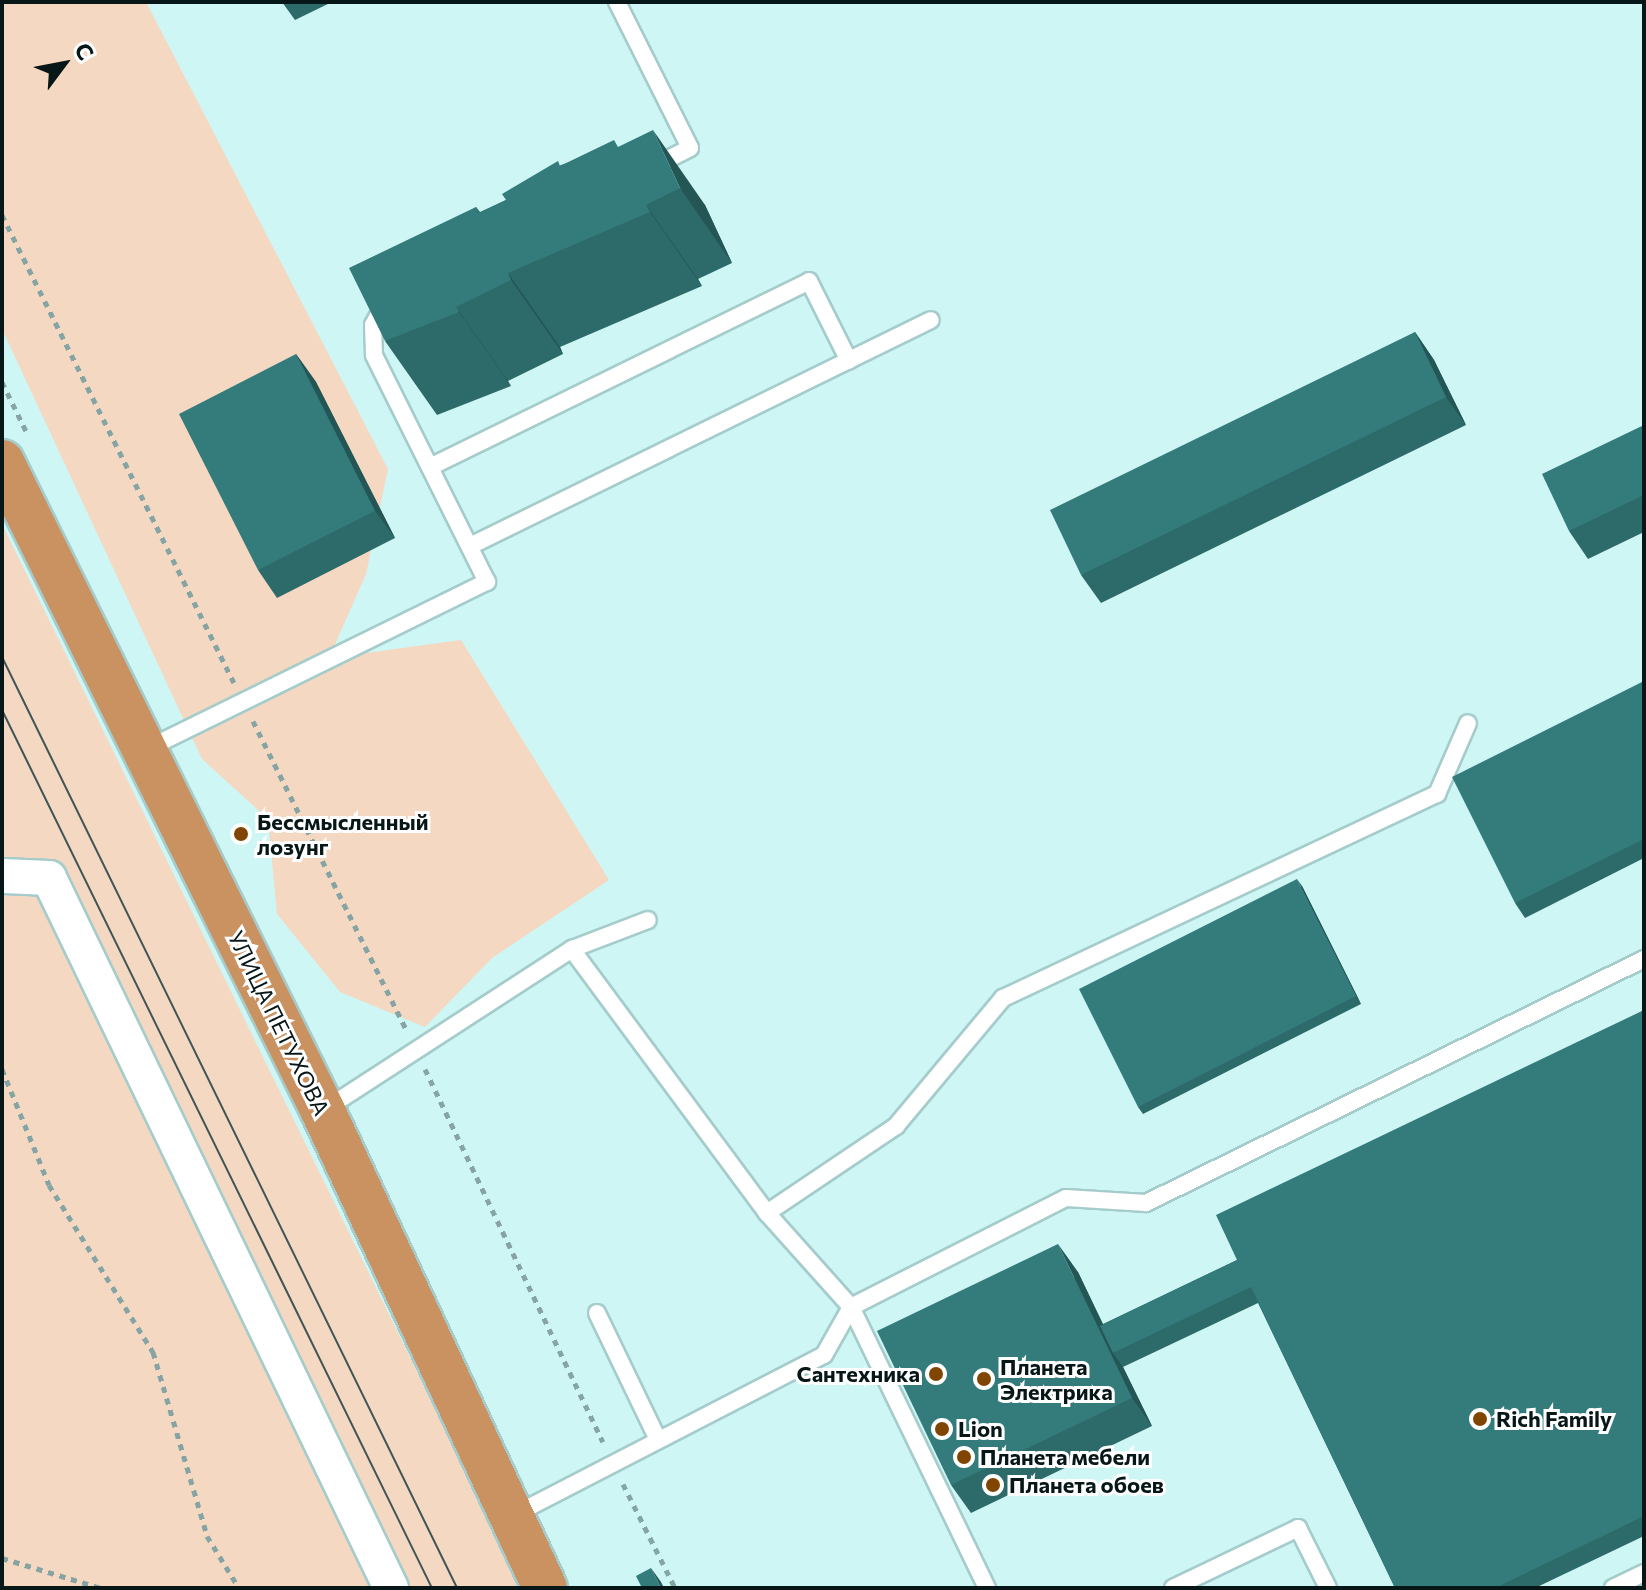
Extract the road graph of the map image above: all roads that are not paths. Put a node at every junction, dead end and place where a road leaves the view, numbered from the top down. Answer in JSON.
{"nodes":[{"id":1,"x":617,"y":2,"type":"edge"},
{"id":2,"x":633,"y":176,"type":"edge"},
{"id":3,"x":408,"y":289,"type":"edge"},
{"id":4,"x":931,"y":320,"type":"dead end"},
{"id":5,"x":849,"y":361,"type":"junction"},
{"id":6,"x":2,"y":462,"type":"edge"},
{"id":7,"x":430,"y":467,"type":"junction"},
{"id":8,"x":470,"y":546,"type":"junction"},
{"id":9,"x":1468,"y":723,"type":"dead end"},
{"id":10,"x":145,"y":750,"type":"junction"},
{"id":11,"x":2,"y":876,"type":"edge"},
{"id":12,"x":648,"y":920,"type":"dead end"},
{"id":13,"x":572,"y":949,"type":"junction"},
{"id":14,"x":1644,"y":959,"type":"edge"},
{"id":15,"x":323,"y":1111,"type":"junction"},
{"id":16,"x":767,"y":1213,"type":"junction"},
{"id":17,"x":851,"y":1307,"type":"junction"},
{"id":18,"x":597,"y":1313,"type":"dead end"},
{"id":19,"x":658,"y":1440,"type":"junction"},
{"id":20,"x":510,"y":1516,"type":"junction"},
{"id":21,"x":1644,"y":1573,"type":"edge"},
{"id":22,"x":391,"y":1588,"type":"edge"},
{"id":23,"x":545,"y":1588,"type":"edge"},
{"id":24,"x":987,"y":1588,"type":"edge"},
{"id":25,"x":1173,"y":1588,"type":"edge"},
{"id":26,"x":1328,"y":1588,"type":"edge"},
{"id":27,"x":1613,"y":1588,"type":"edge"}],
"edges":[{"from":1,"to":2,"type":"lane"},
{"from":3,"to":7,"type":"lane"},
{"from":4,"to":5,"type":"lane"},
{"from":5,"to":7,"type":"lane"},
{"from":5,"to":8,"type":"lane"},
{"from":6,"to":10,"type":"highway","name":"УЛИЦА ПЕТУХОВА"},
{"from":7,"to":8,"type":"lane"},
{"from":8,"to":10,"type":"lane"},
{"from":9,"to":16,"type":"lane"},
{"from":10,"to":15,"type":"highway","name":"УЛИЦА ПЕТУХОВА"},
{"from":11,"to":22,"type":"street"},
{"from":12,"to":13,"type":"lane"},
{"from":13,"to":15,"type":"lane"},
{"from":13,"to":16,"type":"lane"},
{"from":14,"to":17,"type":"lane"},
{"from":15,"to":20,"type":"highway","name":"УЛИЦА ПЕТУХОВА"},
{"from":16,"to":17,"type":"lane"},
{"from":17,"to":19,"type":"lane"},
{"from":17,"to":24,"type":"lane"},
{"from":18,"to":19,"type":"lane"},
{"from":19,"to":20,"type":"lane"},
{"from":20,"to":23,"type":"highway","name":"УЛИЦА ПЕТУХОВА"},
{"from":21,"to":27,"type":"lane"},
{"from":25,"to":26,"type":"lane"}]}
